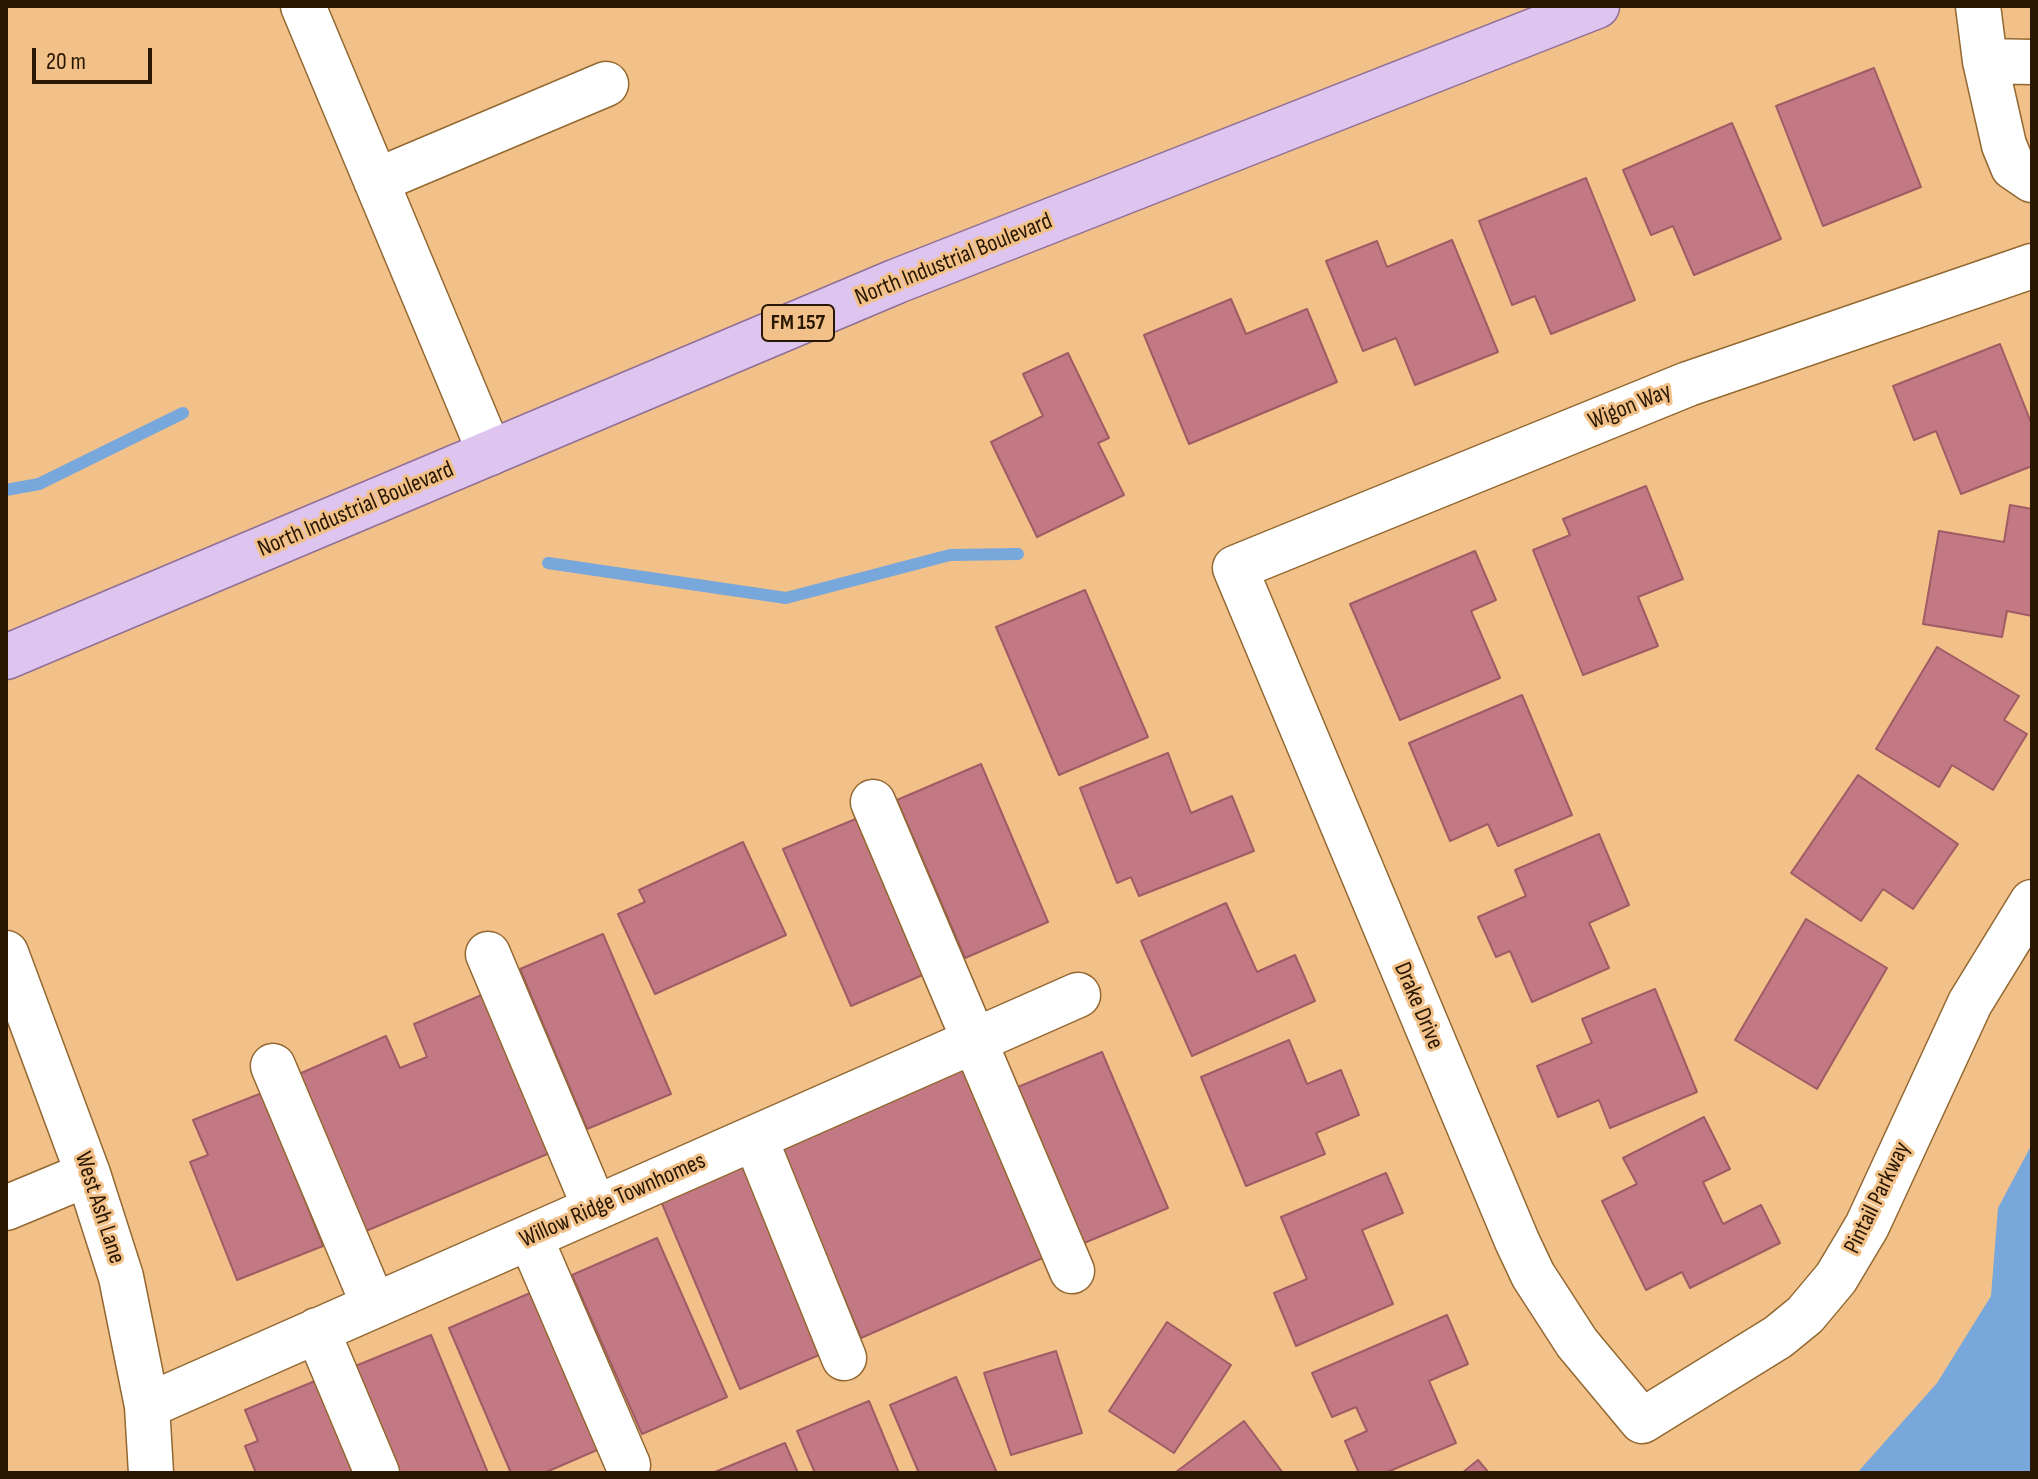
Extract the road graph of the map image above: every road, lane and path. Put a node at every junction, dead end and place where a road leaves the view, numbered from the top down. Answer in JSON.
{"nodes":[{"id":1,"x":303,"y":6,"type":"edge"},
{"id":2,"x":1597,"y":6,"type":"edge"},
{"id":3,"x":1978,"y":6,"type":"edge"},
{"id":4,"x":1985,"y":61,"type":"junction"},
{"id":5,"x":2032,"y":62,"type":"edge"},
{"id":6,"x":606,"y":84,"type":"dead end"},
{"id":7,"x":2032,"y":180,"type":"edge"},
{"id":8,"x":376,"y":181,"type":"junction"},
{"id":9,"x":2032,"y":266,"type":"edge"},
{"id":10,"x":490,"y":453,"type":"junction"},
{"id":11,"x":1235,"y":568,"type":"joint"},
{"id":12,"x":6,"y":657,"type":"edge"},
{"id":13,"x":873,"y":802,"type":"dead end"},
{"id":14,"x":2032,"y":902,"type":"edge"},
{"id":15,"x":6,"y":953,"type":"edge"},
{"id":16,"x":488,"y":954,"type":"dead end"},
{"id":17,"x":1078,"y":995,"type":"dead end"},
{"id":18,"x":974,"y":1041,"type":"junction"},
{"id":19,"x":273,"y":1066,"type":"dead end"},
{"id":20,"x":755,"y":1138,"type":"junction"},
{"id":21,"x":88,"y":1174,"type":"junction"},
{"id":22,"x":6,"y":1208,"type":"edge"},
{"id":23,"x":595,"y":1208,"type":"junction"},
{"id":24,"x":530,"y":1237,"type":"junction"},
{"id":25,"x":1072,"y":1271,"type":"dead end"},
{"id":26,"x":374,"y":1306,"type":"junction"},
{"id":27,"x":317,"y":1330,"type":"junction"},
{"id":28,"x":844,"y":1358,"type":"dead end"},
{"id":29,"x":147,"y":1406,"type":"junction"},
{"id":30,"x":1642,"y":1421,"type":"joint"},
{"id":31,"x":628,"y":1465,"type":"dead end"},
{"id":32,"x":151,"y":1473,"type":"edge"},
{"id":33,"x":377,"y":1473,"type":"edge"}],
"edges":[{"from":1,"to":8,"type":"street"},
{"from":2,"to":10,"type":"main road","name":"North Industrial Boulevard","number":"FM 157"},
{"from":3,"to":4,"type":"street"},
{"from":4,"to":5,"type":"street"},
{"from":4,"to":7,"type":"street"},
{"from":6,"to":8,"type":"street"},
{"from":8,"to":10,"type":"street"},
{"from":9,"to":11,"type":"street","name":"Wigon Way"},
{"from":10,"to":12,"type":"main road","name":"North Industrial Boulevard","number":"FM 157"},
{"from":11,"to":30,"type":"street","name":"Drake Drive"},
{"from":13,"to":18,"type":"street"},
{"from":14,"to":30,"type":"street","name":"Pintail Parkway"},
{"from":15,"to":21,"type":"street","name":"West Ash Lane"},
{"from":16,"to":23,"type":"street"},
{"from":17,"to":18,"type":"street","name":"Willow Ridge Townhomes"},
{"from":18,"to":20,"type":"street","name":"Willow Ridge Townhomes"},
{"from":18,"to":25,"type":"street"},
{"from":19,"to":26,"type":"street"},
{"from":20,"to":23,"type":"street","name":"Willow Ridge Townhomes"},
{"from":20,"to":28,"type":"street"},
{"from":21,"to":22,"type":"street"},
{"from":21,"to":29,"type":"street","name":"West Ash Lane"},
{"from":23,"to":24,"type":"street","name":"Willow Ridge Townhomes"},
{"from":24,"to":26,"type":"street","name":"Willow Ridge Townhomes"},
{"from":24,"to":31,"type":"street"},
{"from":26,"to":27,"type":"street","name":"Willow Ridge Townhomes"},
{"from":27,"to":29,"type":"street","name":"Willow Ridge Townhomes"},
{"from":27,"to":33,"type":"street"},
{"from":29,"to":32,"type":"street","name":"West Ash Lane"}]}
